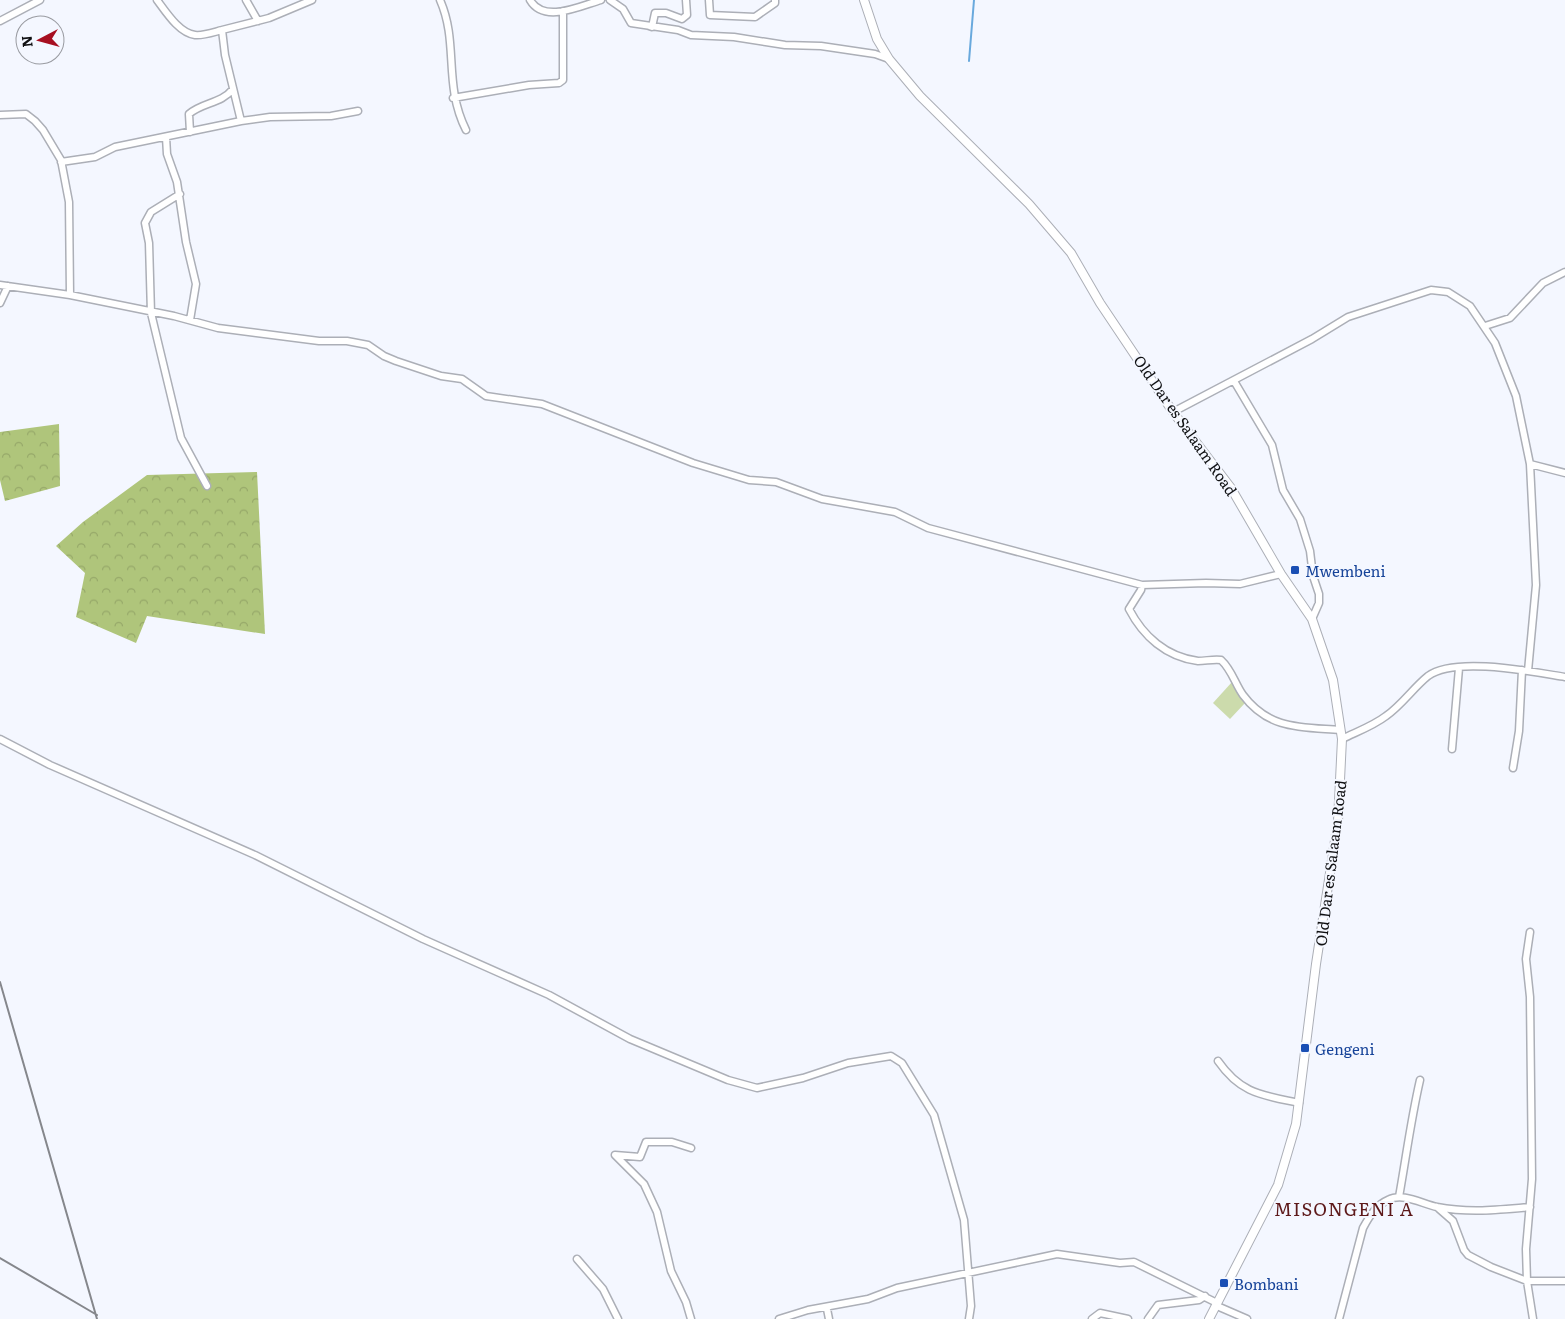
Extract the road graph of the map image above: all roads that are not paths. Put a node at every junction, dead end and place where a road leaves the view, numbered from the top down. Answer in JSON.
{"nodes":[{"id":1,"x":40,"y":0,"type":"edge"},
{"id":2,"x":157,"y":0,"type":"edge"},
{"id":3,"x":246,"y":0,"type":"edge"},
{"id":4,"x":312,"y":0,"type":"edge"},
{"id":5,"x":440,"y":0,"type":"edge"},
{"id":6,"x":530,"y":0,"type":"edge"},
{"id":7,"x":601,"y":0,"type":"edge"},
{"id":8,"x":610,"y":0,"type":"edge"},
{"id":9,"x":686,"y":0,"type":"edge"},
{"id":10,"x":709,"y":0,"type":"edge"},
{"id":11,"x":775,"y":0,"type":"edge"},
{"id":12,"x":864,"y":0,"type":"edge"},
{"id":13,"x":563,"y":11,"type":"junction"},
{"id":14,"x":0,"y":21,"type":"edge"},
{"id":15,"x":258,"y":21,"type":"junction"},
{"id":16,"x":652,"y":26,"type":"junction"},
{"id":17,"x":222,"y":30,"type":"junction"},
{"id":18,"x":889,"y":59,"type":"junction"},
{"id":19,"x":232,"y":89,"type":"junction"},
{"id":20,"x":453,"y":98,"type":"junction"},
{"id":21,"x":358,"y":111,"type":"dead end"},
{"id":22,"x":0,"y":115,"type":"edge"},
{"id":23,"x":241,"y":121,"type":"junction"},
{"id":24,"x":466,"y":130,"type":"dead end"},
{"id":25,"x":190,"y":132,"type":"junction"},
{"id":26,"x":166,"y":137,"type":"junction"},
{"id":27,"x":62,"y":162,"type":"junction"},
{"id":28,"x":180,"y":194,"type":"junction"},
{"id":29,"x":1565,"y":272,"type":"edge"},
{"id":30,"x":0,"y":285,"type":"edge"},
{"id":31,"x":8,"y":286,"type":"junction"},
{"id":32,"x":70,"y":296,"type":"junction"},
{"id":33,"x":0,"y":303,"type":"edge"},
{"id":34,"x":151,"y":313,"type":"junction"},
{"id":35,"x":190,"y":320,"type":"junction"},
{"id":36,"x":1485,"y":326,"type":"junction"},
{"id":37,"x":1234,"y":381,"type":"junction"},
{"id":38,"x":1173,"y":412,"type":"junction"},
{"id":39,"x":1530,"y":464,"type":"junction"},
{"id":40,"x":1565,"y":472,"type":"edge"},
{"id":41,"x":207,"y":486,"type":"dead end"},
{"id":42,"x":1280,"y":574,"type":"junction"},
{"id":43,"x":1142,"y":585,"type":"junction"},
{"id":44,"x":1312,"y":618,"type":"junction"},
{"id":45,"x":1459,"y":668,"type":"junction"},
{"id":46,"x":1525,"y":670,"type":"junction"},
{"id":47,"x":1565,"y":677,"type":"edge"},
{"id":48,"x":1340,"y":730,"type":"junction"},
{"id":49,"x":0,"y":739,"type":"edge"},
{"id":50,"x":1342,"y":739,"type":"junction"},
{"id":51,"x":1452,"y":749,"type":"dead end"},
{"id":52,"x":1513,"y":768,"type":"dead end"},
{"id":53,"x":1530,"y":932,"type":"dead end"},
{"id":54,"x":1218,"y":1061,"type":"dead end"},
{"id":55,"x":1420,"y":1080,"type":"dead end"},
{"id":56,"x":1299,"y":1103,"type":"junction"},
{"id":57,"x":691,"y":1148,"type":"dead end"},
{"id":58,"x":1399,"y":1197,"type":"junction"},
{"id":59,"x":1436,"y":1206,"type":"junction"},
{"id":60,"x":1530,"y":1207,"type":"junction"},
{"id":61,"x":577,"y":1259,"type":"dead end"},
{"id":62,"x":968,"y":1274,"type":"junction"},
{"id":63,"x":1527,"y":1281,"type":"junction"},
{"id":64,"x":1565,"y":1281,"type":"edge"},
{"id":65,"x":1205,"y":1296,"type":"junction"},
{"id":66,"x":1217,"y":1304,"type":"junction"},
{"id":67,"x":827,"y":1308,"type":"junction"},
{"id":68,"x":618,"y":1319,"type":"edge"},
{"id":69,"x":691,"y":1319,"type":"edge"},
{"id":70,"x":780,"y":1319,"type":"edge"},
{"id":71,"x":829,"y":1319,"type":"edge"},
{"id":72,"x":968,"y":1319,"type":"edge"},
{"id":73,"x":1092,"y":1319,"type":"edge"},
{"id":74,"x":1128,"y":1319,"type":"edge"},
{"id":75,"x":1148,"y":1319,"type":"edge"},
{"id":76,"x":1209,"y":1319,"type":"edge"},
{"id":77,"x":1247,"y":1319,"type":"edge"},
{"id":78,"x":1338,"y":1319,"type":"edge"},
{"id":79,"x":1533,"y":1319,"type":"edge"}],
"edges":[{"from":1,"to":14,"type":"street"},
{"from":2,"to":17,"type":"street"},
{"from":3,"to":15,"type":"street"},
{"from":4,"to":15,"type":"street"},
{"from":5,"to":20,"type":"street"},
{"from":6,"to":13,"type":"street"},
{"from":7,"to":13,"type":"street"},
{"from":8,"to":16,"type":"street"},
{"from":9,"to":16,"type":"street"},
{"from":10,"to":11,"type":"street"},
{"from":12,"to":18,"type":"street","name":"Old Dar es Salaam Road"},
{"from":13,"to":20,"type":"street"},
{"from":15,"to":17,"type":"street"},
{"from":16,"to":18,"type":"street"},
{"from":17,"to":19,"type":"street"},
{"from":18,"to":38,"type":"street","name":"Old Dar es Salaam Road"},
{"from":19,"to":23,"type":"street"},
{"from":19,"to":25,"type":"street"},
{"from":20,"to":24,"type":"street"},
{"from":21,"to":23,"type":"street"},
{"from":22,"to":27,"type":"street"},
{"from":23,"to":25,"type":"street"},
{"from":25,"to":26,"type":"street"},
{"from":26,"to":27,"type":"street"},
{"from":26,"to":28,"type":"street"},
{"from":27,"to":32,"type":"street"},
{"from":28,"to":34,"type":"street"},
{"from":28,"to":35,"type":"street"},
{"from":29,"to":36,"type":"street"},
{"from":30,"to":31,"type":"street"},
{"from":31,"to":32,"type":"street"},
{"from":31,"to":33,"type":"street"},
{"from":32,"to":34,"type":"street"},
{"from":34,"to":35,"type":"street"},
{"from":34,"to":41,"type":"street"},
{"from":35,"to":43,"type":"street"},
{"from":36,"to":37,"type":"street"},
{"from":36,"to":39,"type":"street"},
{"from":37,"to":38,"type":"street"},
{"from":37,"to":44,"type":"street"},
{"from":38,"to":42,"type":"street","name":"Old Dar es Salaam Road"},
{"from":39,"to":40,"type":"street"},
{"from":39,"to":46,"type":"street"},
{"from":42,"to":43,"type":"street"},
{"from":42,"to":44,"type":"street","name":"Old Dar es Salaam Road"},
{"from":43,"to":48,"type":"street"},
{"from":44,"to":48,"type":"street","name":"Old Dar es Salaam Road"},
{"from":45,"to":46,"type":"street"},
{"from":45,"to":50,"type":"street"},
{"from":45,"to":51,"type":"street"},
{"from":46,"to":47,"type":"street"},
{"from":46,"to":52,"type":"street"},
{"from":48,"to":50,"type":"street","name":"Old Dar es Salaam Road"},
{"from":49,"to":62,"type":"street"},
{"from":50,"to":56,"type":"street","name":"Old Dar es Salaam Road"},
{"from":53,"to":60,"type":"street"},
{"from":54,"to":56,"type":"street"},
{"from":55,"to":58,"type":"street"},
{"from":56,"to":66,"type":"street","name":"Old Dar es Salaam Road"},
{"from":57,"to":69,"type":"street"},
{"from":58,"to":59,"type":"street"},
{"from":58,"to":78,"type":"street"},
{"from":59,"to":60,"type":"street"},
{"from":59,"to":63,"type":"street"},
{"from":60,"to":63,"type":"street"},
{"from":61,"to":68,"type":"street"},
{"from":62,"to":65,"type":"street"},
{"from":62,"to":67,"type":"street"},
{"from":62,"to":72,"type":"street"},
{"from":63,"to":64,"type":"street"},
{"from":63,"to":79,"type":"street"},
{"from":65,"to":66,"type":"street"},
{"from":65,"to":75,"type":"street"},
{"from":66,"to":76,"type":"street","name":"Old Dar es Salaam Road"},
{"from":66,"to":77,"type":"street"},
{"from":67,"to":70,"type":"street"},
{"from":67,"to":71,"type":"street"},
{"from":73,"to":74,"type":"street"}]}
